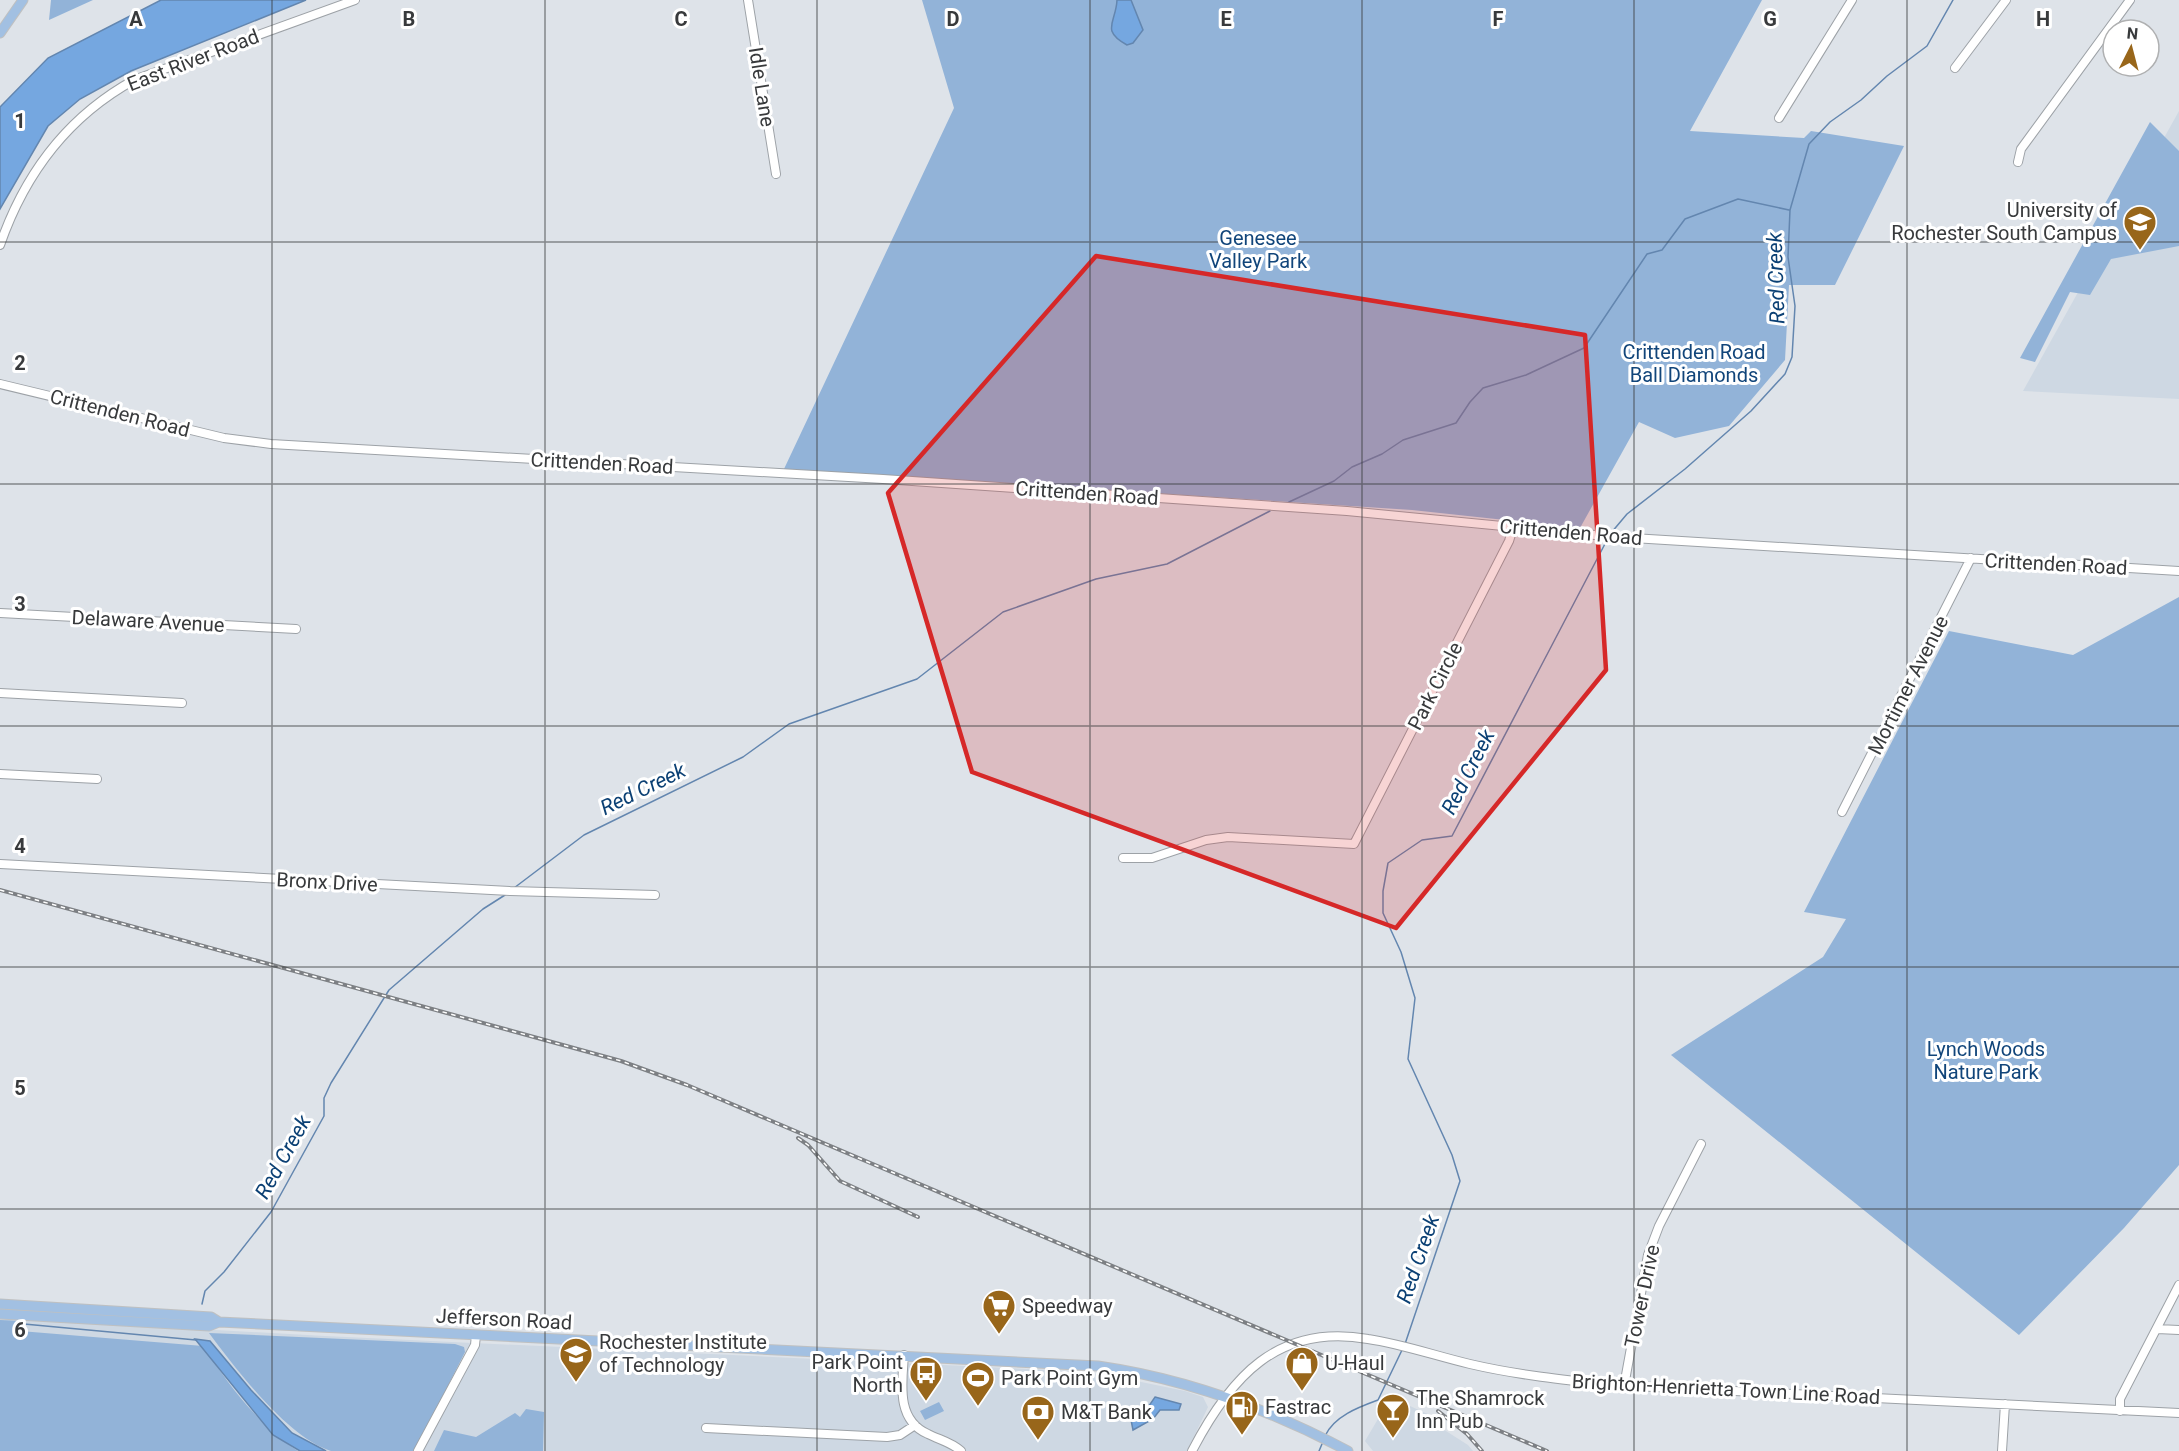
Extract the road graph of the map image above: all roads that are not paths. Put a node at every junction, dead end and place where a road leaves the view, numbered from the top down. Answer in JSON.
{"nodes":[{"id":1,"x":23,"y":0,"type":"edge"},
{"id":2,"x":355,"y":0,"type":"edge"},
{"id":3,"x":748,"y":0,"type":"edge"},
{"id":4,"x":1852,"y":0,"type":"edge"},
{"id":5,"x":2006,"y":0,"type":"edge"},
{"id":6,"x":2130,"y":0,"type":"edge"},
{"id":7,"x":0,"y":33,"type":"edge"},
{"id":8,"x":1955,"y":68,"type":"dead end"},
{"id":9,"x":1779,"y":118,"type":"dead end"},
{"id":10,"x":2018,"y":162,"type":"dead end"},
{"id":11,"x":776,"y":174,"type":"dead end"},
{"id":12,"x":0,"y":245,"type":"edge"},
{"id":13,"x":0,"y":384,"type":"edge"},
{"id":14,"x":1513,"y":528,"type":"junction"},
{"id":15,"x":1971,"y":558,"type":"junction"},
{"id":16,"x":2179,"y":571,"type":"edge"},
{"id":17,"x":0,"y":613,"type":"edge"},
{"id":18,"x":297,"y":629,"type":"dead end"},
{"id":19,"x":0,"y":693,"type":"edge"},
{"id":20,"x":182,"y":703,"type":"dead end"},
{"id":21,"x":0,"y":774,"type":"edge"},
{"id":22,"x":97,"y":779,"type":"dead end"},
{"id":23,"x":1842,"y":812,"type":"dead end"},
{"id":24,"x":1123,"y":858,"type":"dead end"},
{"id":25,"x":0,"y":864,"type":"edge"},
{"id":26,"x":655,"y":895,"type":"dead end"},
{"id":27,"x":1701,"y":1144,"type":"dead end"},
{"id":28,"x":2179,"y":1285,"type":"edge"},
{"id":29,"x":0,"y":1304,"type":"edge"},
{"id":30,"x":0,"y":1314,"type":"edge"},
{"id":31,"x":219,"y":1322,"type":"junction"},
{"id":32,"x":2157,"y":1329,"type":"junction"},
{"id":33,"x":2179,"y":1330,"type":"edge"},
{"id":34,"x":476,"y":1335,"type":"junction"},
{"id":35,"x":904,"y":1355,"type":"junction"},
{"id":36,"x":1624,"y":1386,"type":"junction"},
{"id":37,"x":1224,"y":1395,"type":"junction"},
{"id":38,"x":2005,"y":1404,"type":"junction"},
{"id":39,"x":2120,"y":1411,"type":"junction"},
{"id":40,"x":2179,"y":1413,"type":"edge"},
{"id":41,"x":915,"y":1425,"type":"junction"},
{"id":42,"x":706,"y":1428,"type":"dead end"},
{"id":43,"x":418,"y":1451,"type":"edge"},
{"id":44,"x":961,"y":1451,"type":"edge"},
{"id":45,"x":1192,"y":1451,"type":"edge"},
{"id":46,"x":1348,"y":1451,"type":"edge"},
{"id":47,"x":2002,"y":1451,"type":"edge"}],
"edges":[{"from":1,"to":7,"type":"main road"},
{"from":2,"to":12,"type":"street","name":"East River Road"},
{"from":3,"to":11,"type":"street","name":"Idle Lane"},
{"from":4,"to":9,"type":"street"},
{"from":5,"to":8,"type":"street"},
{"from":6,"to":10,"type":"street"},
{"from":13,"to":14,"type":"street","name":"Crittenden Road"},
{"from":14,"to":15,"type":"street","name":"Crittenden Road"},
{"from":14,"to":24,"type":"street","name":"Park Circle"},
{"from":15,"to":16,"type":"street","name":"Crittenden Road"},
{"from":15,"to":23,"type":"street","name":"Mortimer Avenue"},
{"from":17,"to":18,"type":"street","name":"Delaware Avenue"},
{"from":19,"to":20,"type":"street"},
{"from":21,"to":22,"type":"street"},
{"from":25,"to":26,"type":"street","name":"Bronx Drive"},
{"from":27,"to":36,"type":"street","name":"Tower Drive"},
{"from":28,"to":32,"type":"street"},
{"from":29,"to":31,"type":"main road","name":"Jefferson Road"},
{"from":30,"to":31,"type":"main road","name":"Jefferson Road"},
{"from":31,"to":34,"type":"main road","name":"Jefferson Road"},
{"from":32,"to":33,"type":"street"},
{"from":32,"to":39,"type":"street"},
{"from":34,"to":35,"type":"main road","name":"Jefferson Road"},
{"from":34,"to":43,"type":"street"},
{"from":35,"to":37,"type":"main road","name":"Jefferson Road"},
{"from":35,"to":41,"type":"street"},
{"from":36,"to":37,"type":"street","name":"Brighton-Henrietta Town Line Road"},
{"from":36,"to":38,"type":"street","name":"Brighton-Henrietta Town Line Road"},
{"from":37,"to":45,"type":"street","name":"Brighton-Henrietta Town Line Road"},
{"from":37,"to":46,"type":"main road","name":"Jefferson Road"},
{"from":38,"to":39,"type":"street","name":"Brighton-Henrietta Town Line Road"},
{"from":38,"to":47,"type":"street"},
{"from":39,"to":40,"type":"street","name":"Brighton-Henrietta Town Line Road"},
{"from":41,"to":42,"type":"street"},
{"from":41,"to":44,"type":"street"}]}
